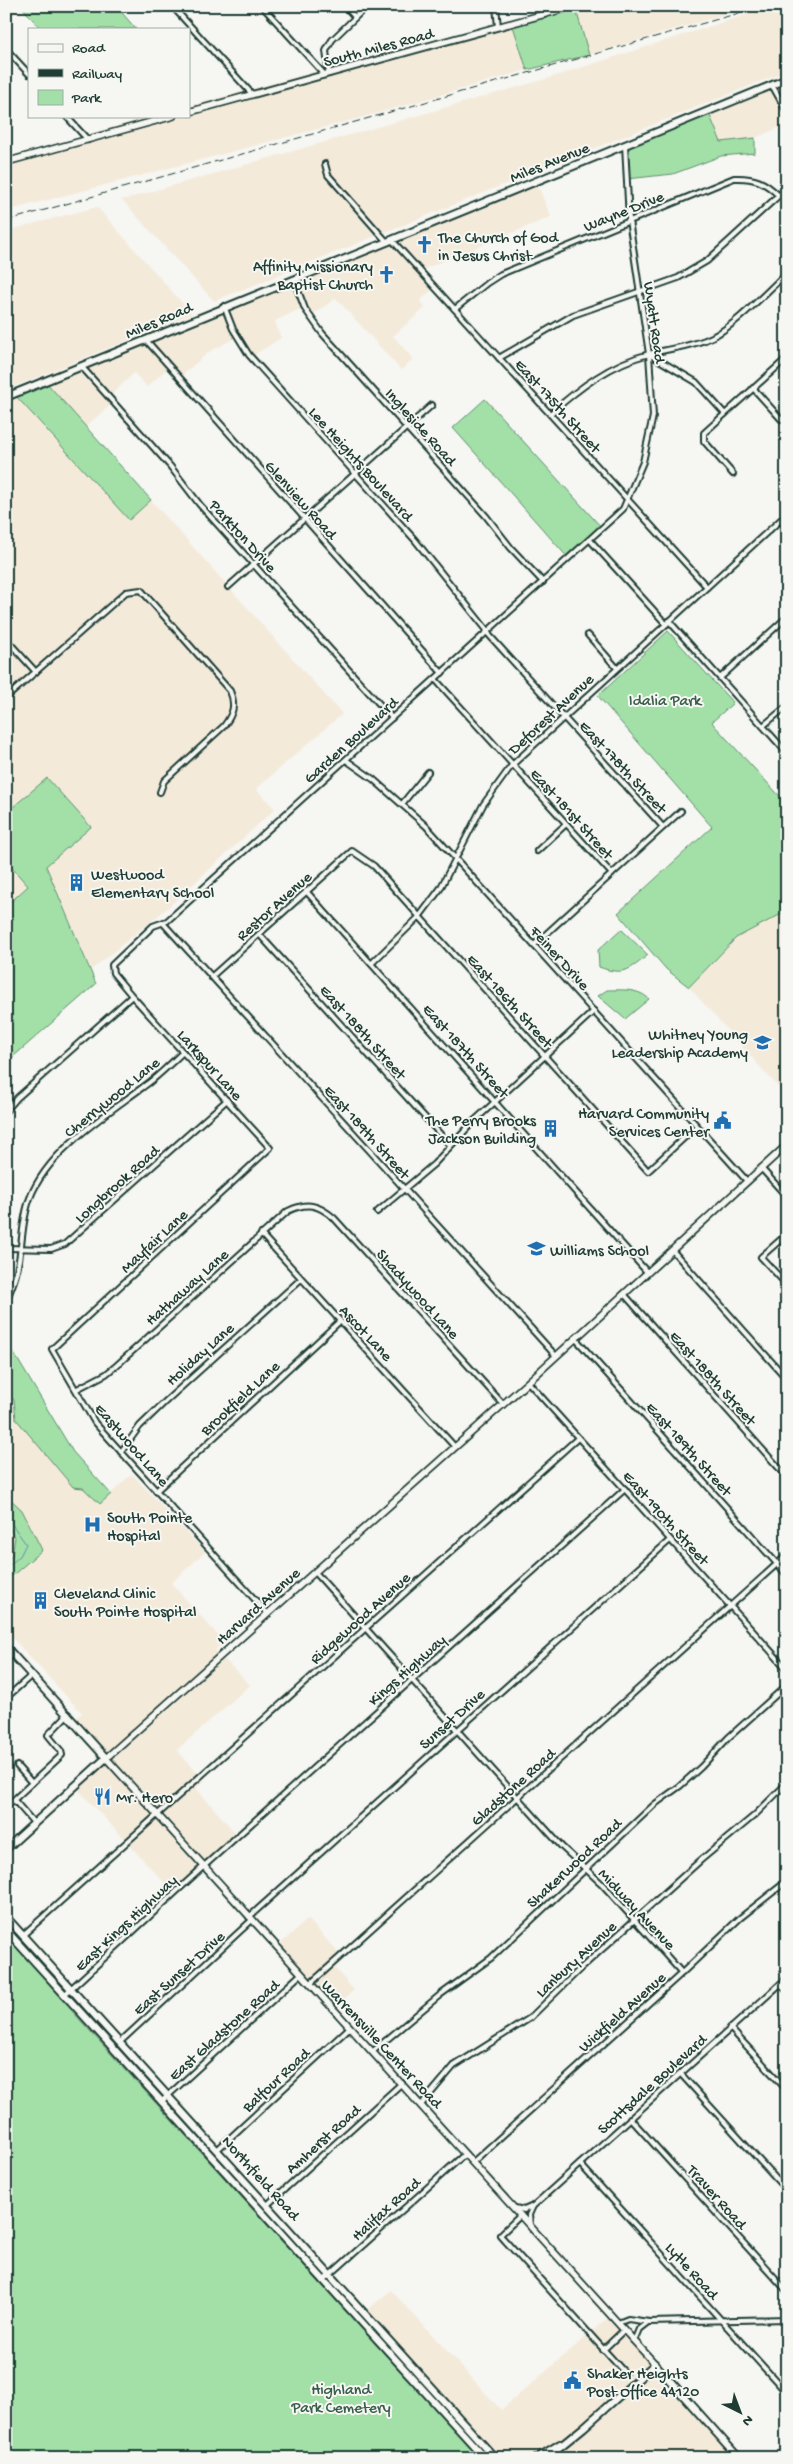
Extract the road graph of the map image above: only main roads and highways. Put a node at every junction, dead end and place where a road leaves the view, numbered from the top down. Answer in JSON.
{"nodes":[{"id":1,"x":574,"y":6,"type":"edge"},
{"id":2,"x":787,"y":79,"type":"edge"},
{"id":3,"x":190,"y":112,"type":"edge"},
{"id":4,"x":166,"y":118,"type":"edge"},
{"id":5,"x":6,"y":162,"type":"edge"},
{"id":6,"x":321,"y":269,"type":"joint"},
{"id":7,"x":6,"y":397,"type":"edge"},
{"id":8,"x":787,"y":1145,"type":"edge"},
{"id":9,"x":6,"y":1647,"type":"edge"},
{"id":10,"x":106,"y":1758,"type":"junction"},
{"id":11,"x":6,"y":1849,"type":"edge"},
{"id":12,"x":6,"y":1917,"type":"edge"},
{"id":13,"x":6,"y":1930,"type":"edge"},
{"id":14,"x":655,"y":2364,"type":"junction"},
{"id":15,"x":570,"y":2438,"type":"junction"},
{"id":16,"x":485,"y":2458,"type":"edge"},
{"id":17,"x":495,"y":2458,"type":"edge"},
{"id":18,"x":537,"y":2458,"type":"edge"},
{"id":19,"x":546,"y":2458,"type":"edge"},
{"id":20,"x":740,"y":2458,"type":"edge"}],
"edges":[{"from":1,"to":3,"type":"main road","name":"South Miles Road"},
{"from":2,"to":6,"type":"main road","name":"Miles Avenue"},
{"from":4,"to":5,"type":"main road"},
{"from":6,"to":7,"type":"main road","name":"Miles Road"},
{"from":8,"to":10,"type":"main road","name":"Harvard Avenue"},
{"from":9,"to":10,"type":"main road","name":"Warrensville Center Road"},
{"from":10,"to":11,"type":"main road","name":"Harvard Avenue"},
{"from":10,"to":14,"type":"main road","name":"Warrensville Center Road"},
{"from":12,"to":17,"type":"main road","name":"Northfield Road"},
{"from":13,"to":16,"type":"main road","name":"Northfield Road"},
{"from":14,"to":15,"type":"main road"},
{"from":14,"to":20,"type":"main road","name":"Warrensville Center Road"},
{"from":15,"to":18,"type":"main road"},
{"from":15,"to":19,"type":"main road"}]}
